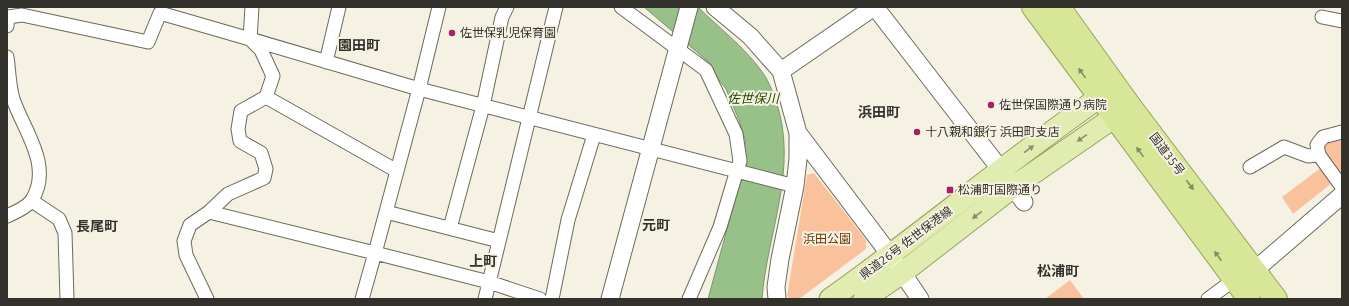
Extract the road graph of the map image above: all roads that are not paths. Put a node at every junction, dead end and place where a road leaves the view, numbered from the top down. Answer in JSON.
{"nodes":[{"id":1,"x":252,"y":7,"type":"edge"},
{"id":2,"x":339,"y":7,"type":"edge"},
{"id":3,"x":439,"y":7,"type":"edge"},
{"id":4,"x":507,"y":7,"type":"edge"},
{"id":5,"x":556,"y":7,"type":"edge"},
{"id":6,"x":621,"y":7,"type":"edge"},
{"id":7,"x":689,"y":7,"type":"edge"},
{"id":8,"x":715,"y":7,"type":"edge"},
{"id":9,"x":875,"y":7,"type":"edge"},
{"id":10,"x":1033,"y":7,"type":"edge"},
{"id":11,"x":1059,"y":7,"type":"edge"},
{"id":12,"x":24,"y":11,"type":"edge"},
{"id":13,"x":1322,"y":16,"type":"dead end"},
{"id":14,"x":1342,"y":20,"type":"edge"},
{"id":15,"x":7,"y":26,"type":"edge"},
{"id":16,"x":250,"y":39,"type":"junction"},
{"id":17,"x":679,"y":46,"type":"junction"},
{"id":18,"x":7,"y":57,"type":"edge"},
{"id":19,"x":326,"y":62,"type":"junction"},
{"id":20,"x":781,"y":71,"type":"junction"},
{"id":21,"x":419,"y":89,"type":"junction"},
{"id":22,"x":1108,"y":92,"type":"junction"},
{"id":23,"x":266,"y":97,"type":"junction"},
{"id":24,"x":483,"y":106,"type":"junction"},
{"id":25,"x":1122,"y":111,"type":"junction"},
{"id":26,"x":528,"y":118,"type":"junction"},
{"id":27,"x":1342,"y":132,"type":"edge"},
{"id":28,"x":798,"y":133,"type":"junction"},
{"id":29,"x":594,"y":135,"type":"junction"},
{"id":30,"x":652,"y":150,"type":"junction"},
{"id":31,"x":1319,"y":156,"type":"junction"},
{"id":32,"x":1250,"y":167,"type":"dead end"},
{"id":33,"x":1001,"y":170,"type":"junction"},
{"id":34,"x":397,"y":171,"type":"junction"},
{"id":35,"x":740,"y":171,"type":"junction"},
{"id":36,"x":790,"y":184,"type":"junction"},
{"id":37,"x":1342,"y":187,"type":"edge"},
{"id":38,"x":1018,"y":195,"type":"junction"},
{"id":39,"x":1342,"y":195,"type":"edge"},
{"id":40,"x":32,"y":201,"type":"junction"},
{"id":41,"x":208,"y":212,"type":"junction"},
{"id":42,"x":386,"y":212,"type":"junction"},
{"id":43,"x":7,"y":216,"type":"edge"},
{"id":44,"x":450,"y":228,"type":"junction"},
{"id":45,"x":499,"y":241,"type":"junction"},
{"id":46,"x":375,"y":253,"type":"junction"},
{"id":47,"x":896,"y":264,"type":"junction"},
{"id":48,"x":1255,"y":270,"type":"junction"},
{"id":49,"x":1235,"y":280,"type":"junction"},
{"id":50,"x":489,"y":282,"type":"junction"},
{"id":51,"x":67,"y":299,"type":"edge"},
{"id":52,"x":207,"y":299,"type":"edge"},
{"id":53,"x":362,"y":299,"type":"edge"},
{"id":54,"x":485,"y":299,"type":"edge"},
{"id":55,"x":540,"y":299,"type":"edge"},
{"id":56,"x":552,"y":299,"type":"edge"},
{"id":57,"x":610,"y":299,"type":"edge"},
{"id":58,"x":689,"y":299,"type":"edge"},
{"id":59,"x":777,"y":299,"type":"edge"},
{"id":60,"x":830,"y":299,"type":"edge"},
{"id":61,"x":864,"y":299,"type":"edge"},
{"id":62,"x":920,"y":299,"type":"edge"},
{"id":63,"x":1208,"y":299,"type":"edge"},
{"id":64,"x":1249,"y":299,"type":"edge"},
{"id":65,"x":1276,"y":299,"type":"edge"}],
"edges":[{"from":1,"to":16,"type":"street"},
{"from":2,"to":19,"type":"street"},
{"from":3,"to":21,"type":"street"},
{"from":4,"to":24,"type":"street"},
{"from":5,"to":26,"type":"street"},
{"from":6,"to":17,"type":"street"},
{"from":7,"to":17,"type":"street"},
{"from":8,"to":20,"type":"street"},
{"from":9,"to":20,"type":"street"},
{"from":9,"to":33,"type":"street"},
{"from":22,"to":10,"type":"highway","name":"国道35号","one_way":true},
{"from":11,"to":22,"type":"highway","name":"国道35号"},
{"from":12,"to":15,"type":"street"},
{"from":12,"to":16,"type":"street"},
{"from":13,"to":14,"type":"street"},
{"from":16,"to":19,"type":"street"},
{"from":16,"to":23,"type":"street"},
{"from":17,"to":30,"type":"street"},
{"from":17,"to":35,"type":"street"},
{"from":18,"to":40,"type":"street"},
{"from":19,"to":21,"type":"street"},
{"from":20,"to":28,"type":"street"},
{"from":21,"to":24,"type":"street"},
{"from":21,"to":34,"type":"street"},
{"from":22,"to":25,"type":"highway","name":"国道35号"},
{"from":33,"to":22,"type":"main road","name":"県道26号 佐世保港線","one_way":true},
{"from":23,"to":34,"type":"street"},
{"from":23,"to":41,"type":"street"},
{"from":24,"to":26,"type":"street"},
{"from":24,"to":44,"type":"street"},
{"from":25,"to":38,"type":"main road","name":"県道26号 佐世保港線","one_way":true},
{"from":25,"to":48,"type":"highway","name":"国道35号","one_way":true},
{"from":49,"to":25,"type":"highway","name":"国道35号","one_way":true},
{"from":26,"to":29,"type":"street"},
{"from":26,"to":45,"type":"street"},
{"from":27,"to":31,"type":"street"},
{"from":28,"to":36,"type":"street"},
{"from":28,"to":47,"type":"street"},
{"from":29,"to":30,"type":"street"},
{"from":29,"to":56,"type":"street"},
{"from":30,"to":35,"type":"street"},
{"from":30,"to":57,"type":"street"},
{"from":31,"to":32,"type":"street"},
{"from":31,"to":37,"type":"street"},
{"from":33,"to":38,"type":"street"},
{"from":33,"to":47,"type":"main road","name":"県道26号 佐世保港線"},
{"from":34,"to":42,"type":"street"},
{"from":35,"to":36,"type":"street"},
{"from":35,"to":58,"type":"street"},
{"from":36,"to":59,"type":"street"},
{"from":38,"to":47,"type":"main road","name":"県道26号 佐世保港線","one_way":true},
{"from":39,"to":48,"type":"street"},
{"from":40,"to":43,"type":"street"},
{"from":40,"to":51,"type":"street"},
{"from":41,"to":46,"type":"street"},
{"from":41,"to":52,"type":"street"},
{"from":42,"to":44,"type":"street"},
{"from":42,"to":46,"type":"street"},
{"from":44,"to":45,"type":"street"},
{"from":45,"to":50,"type":"street"},
{"from":46,"to":50,"type":"street"},
{"from":46,"to":53,"type":"street"},
{"from":47,"to":60,"type":"main road","name":"県道26号 佐世保港線"},
{"from":47,"to":61,"type":"main road","name":"県道26号 佐世保港線"},
{"from":47,"to":62,"type":"street"},
{"from":48,"to":49,"type":"street"},
{"from":48,"to":65,"type":"highway","name":"国道35号"},
{"from":49,"to":63,"type":"street"},
{"from":49,"to":64,"type":"highway","name":"国道35号"},
{"from":50,"to":54,"type":"street"},
{"from":50,"to":55,"type":"street"}]}
